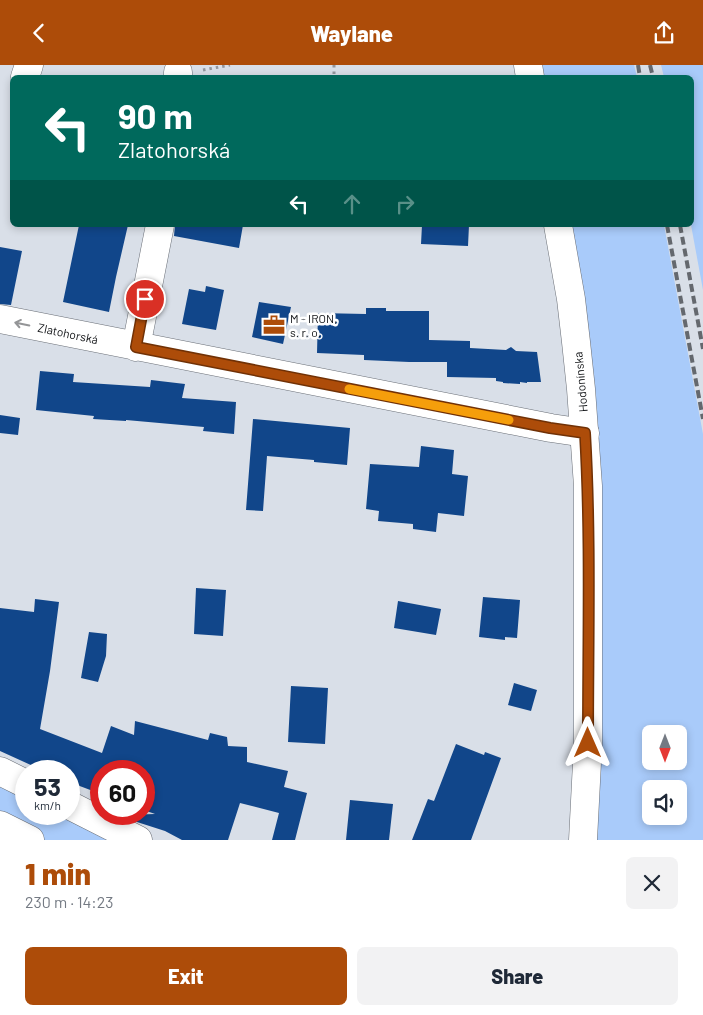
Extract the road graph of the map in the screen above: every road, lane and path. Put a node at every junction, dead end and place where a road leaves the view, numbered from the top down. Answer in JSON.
{"nodes":[{"id":1,"x":230,"y":65,"type":"edge"},
{"id":2,"x":184,"y":74,"type":"edge"},
{"id":3,"x":160,"y":227,"type":"edge"},
{"id":4,"x":558,"y":227,"type":"edge"},
{"id":5,"x":0,"y":319,"type":"edge"},
{"id":6,"x":136,"y":347,"type":"junction"},
{"id":7,"x":585,"y":433,"type":"junction"},
{"id":8,"x":0,"y":771,"type":"edge"},
{"id":9,"x":15,"y":778,"type":"edge"},
{"id":10,"x":80,"y":811,"type":"edge"},
{"id":11,"x":0,"y":825,"type":"edge"},
{"id":12,"x":30,"y":840,"type":"edge"},
{"id":13,"x":138,"y":840,"type":"edge"},
{"id":14,"x":583,"y":840,"type":"edge"}],
"edges":[{"from":1,"to":2,"type":"path"},
{"from":3,"to":6,"type":"street"},
{"from":4,"to":7,"type":"street","name":"Hodonínska"},
{"from":6,"to":5,"type":"street","name":"Zlatohorská","one_way":true},
{"from":6,"to":7,"type":"street","name":"Zlatohorská"},
{"from":7,"to":14,"type":"street","name":"Hodonínska"},
{"from":8,"to":9,"type":"street"},
{"from":10,"to":13,"type":"street"},
{"from":11,"to":12,"type":"street"}]}
